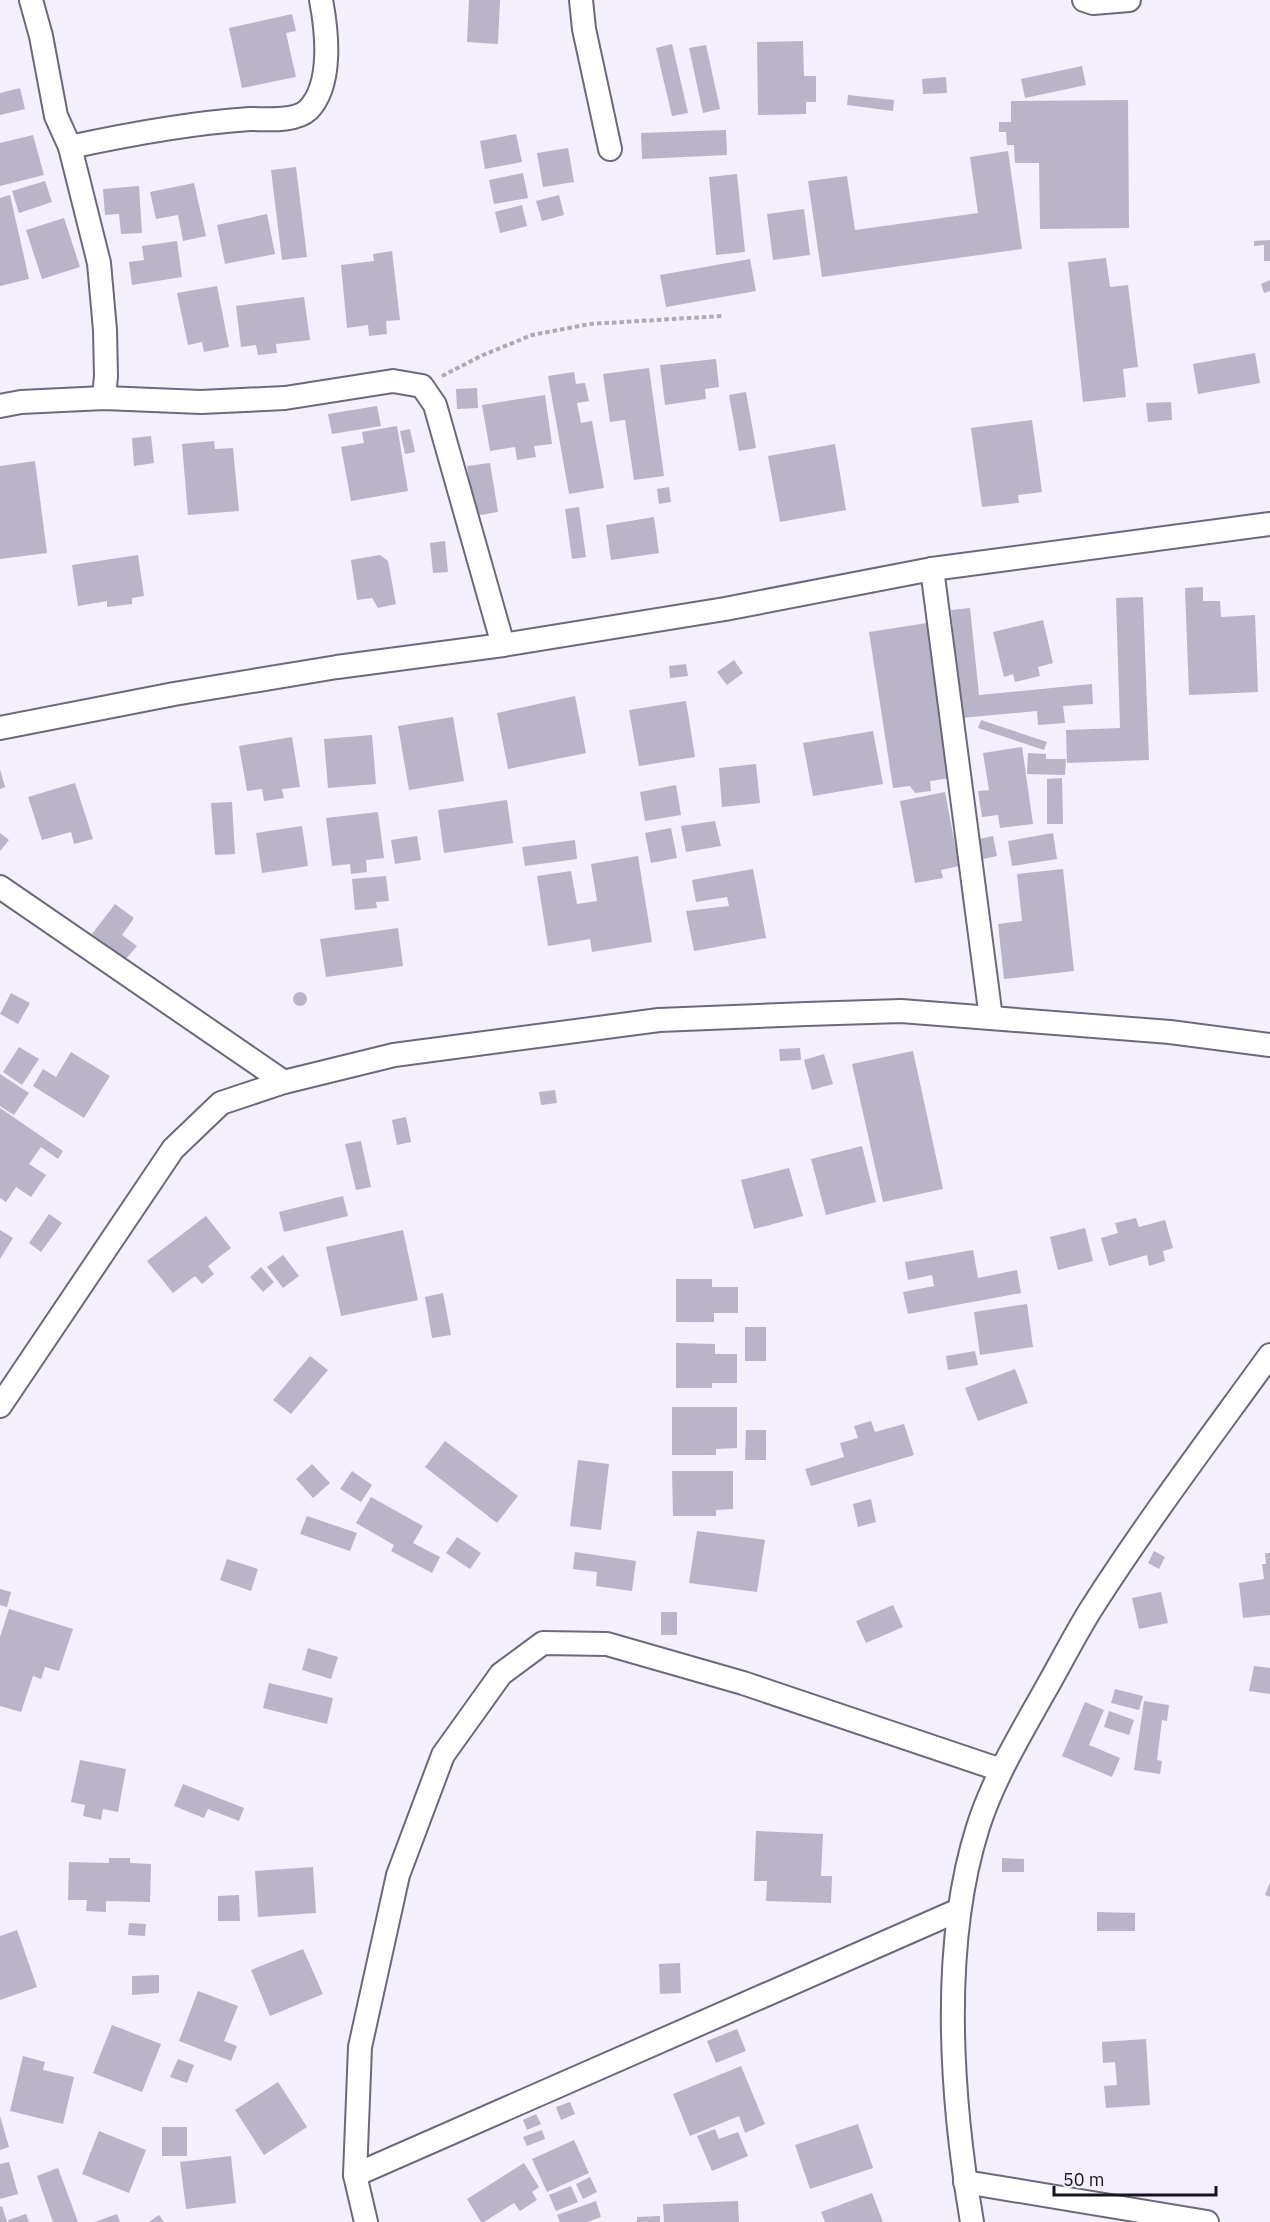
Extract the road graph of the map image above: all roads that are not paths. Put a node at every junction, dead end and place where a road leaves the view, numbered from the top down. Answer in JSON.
{"nodes":[{"id":1,"x":31,"y":0,"type":"edge"},
{"id":2,"x":321,"y":0,"type":"edge"},
{"id":3,"x":580,"y":0,"type":"edge"},
{"id":4,"x":1084,"y":0,"type":"edge"},
{"id":5,"x":1129,"y":0,"type":"edge"},
{"id":6,"x":70,"y":147,"type":"junction"},
{"id":7,"x":610,"y":149,"type":"dead end"},
{"id":8,"x":104,"y":398,"type":"junction"},
{"id":9,"x":0,"y":406,"type":"edge"},
{"id":10,"x":1270,"y":524,"type":"edge"},
{"id":11,"x":932,"y":569,"type":"junction"},
{"id":12,"x":504,"y":645,"type":"junction"},
{"id":13,"x":0,"y":728,"type":"edge"},
{"id":14,"x":0,"y":887,"type":"edge"},
{"id":15,"x":991,"y":1018,"type":"junction"},
{"id":16,"x":1270,"y":1045,"type":"edge"},
{"id":17,"x":284,"y":1082,"type":"junction"},
{"id":18,"x":1270,"y":1355,"type":"edge"},
{"id":19,"x":0,"y":1406,"type":"edge"},
{"id":20,"x":1001,"y":1770,"type":"junction"},
{"id":21,"x":959,"y":1910,"type":"junction"},
{"id":22,"x":355,"y":2175,"type":"junction"},
{"id":23,"x":965,"y":2182,"type":"junction"},
{"id":24,"x":366,"y":2222,"type":"edge"},
{"id":25,"x":972,"y":2222,"type":"edge"},
{"id":26,"x":1207,"y":2222,"type":"edge"}],
"edges":[{"from":1,"to":6,"type":"street"},
{"from":2,"to":6,"type":"street"},
{"from":3,"to":7,"type":"street"},
{"from":4,"to":5,"type":"street"},
{"from":6,"to":8,"type":"street"},
{"from":8,"to":9,"type":"street"},
{"from":8,"to":12,"type":"street"},
{"from":10,"to":11,"type":"street"},
{"from":11,"to":12,"type":"street"},
{"from":11,"to":15,"type":"street"},
{"from":12,"to":13,"type":"street"},
{"from":14,"to":17,"type":"street"},
{"from":15,"to":16,"type":"street"},
{"from":15,"to":17,"type":"street"},
{"from":17,"to":19,"type":"street"},
{"from":18,"to":20,"type":"street"},
{"from":20,"to":21,"type":"street"},
{"from":20,"to":22,"type":"street"},
{"from":21,"to":22,"type":"street"},
{"from":21,"to":23,"type":"street"},
{"from":22,"to":24,"type":"street"},
{"from":23,"to":25,"type":"street"},
{"from":23,"to":26,"type":"street"}]}
